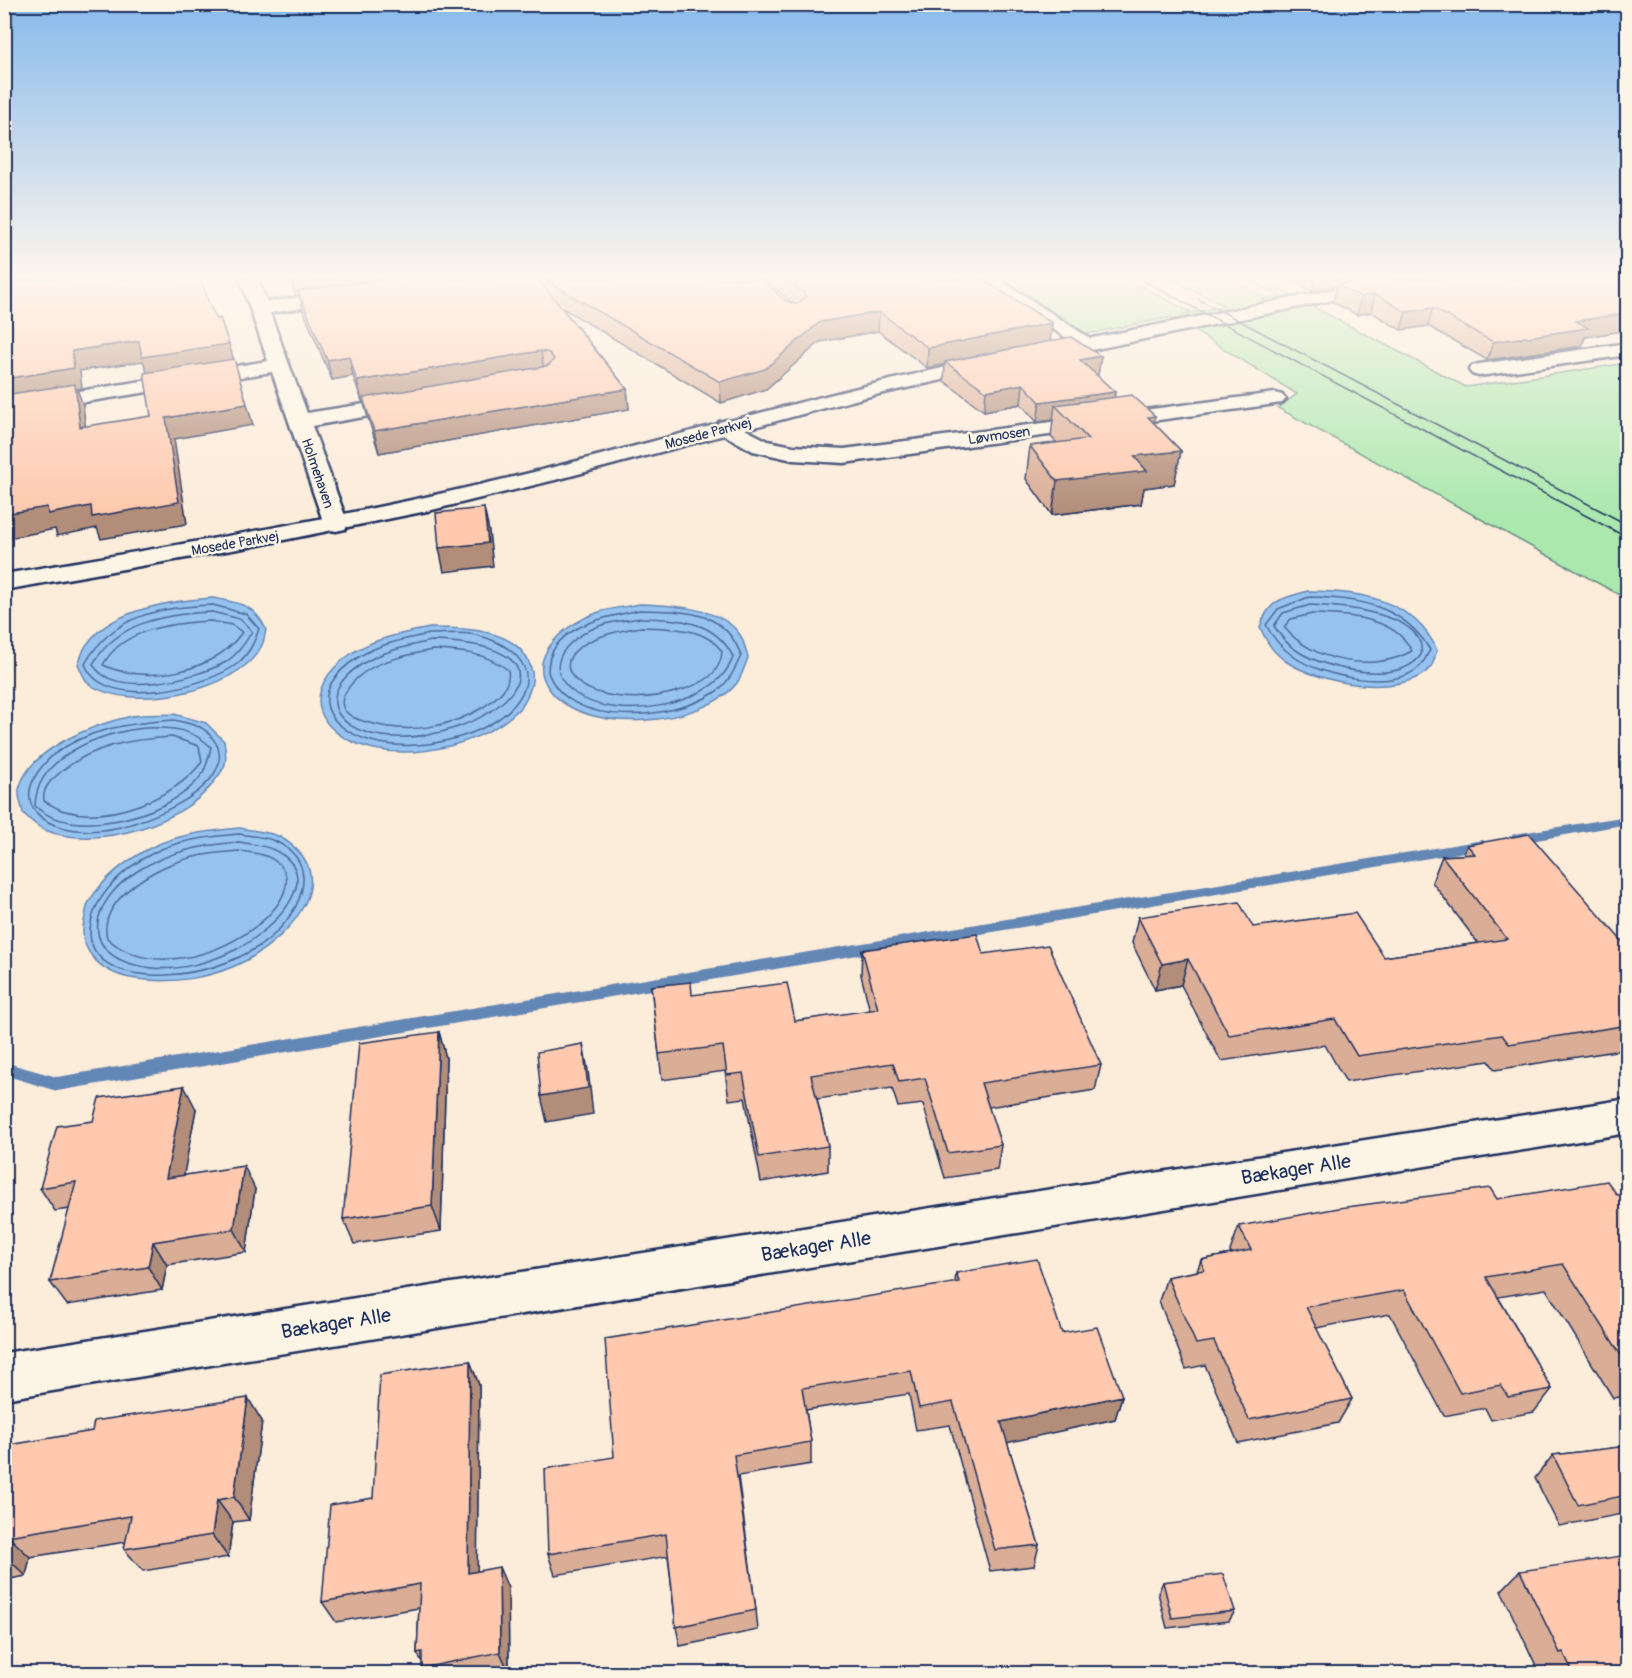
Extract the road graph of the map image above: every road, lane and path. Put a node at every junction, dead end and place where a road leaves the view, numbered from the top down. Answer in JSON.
{"nodes":[{"id":1,"x":277,"y":357,"type":"edge"},
{"id":2,"x":1022,"y":357,"type":"edge"},
{"id":3,"x":1569,"y":357,"type":"edge"},
{"id":4,"x":280,"y":365,"type":"junction"},
{"id":5,"x":1479,"y":370,"type":"dead end"},
{"id":6,"x":428,"y":399,"type":"edge"},
{"id":7,"x":1275,"y":399,"type":"dead end"},
{"id":8,"x":4,"y":409,"type":"edge"},
{"id":9,"x":301,"y":422,"type":"junction"},
{"id":10,"x":727,"y":427,"type":"junction"},
{"id":11,"x":336,"y":524,"type":"junction"},
{"id":12,"x":4,"y":582,"type":"edge"},
{"id":13,"x":1628,"y":1116,"type":"edge"},
{"id":14,"x":4,"y":1376,"type":"edge"}],
"edges":[{"from":1,"to":4,"type":"street","name":"Holmehaven"},
{"from":2,"to":10,"type":"street","name":"Mosede Parkvej"},
{"from":3,"to":5,"type":"street"},
{"from":4,"to":8,"type":"street"},
{"from":4,"to":9,"type":"street","name":"Holmehaven"},
{"from":6,"to":9,"type":"street","name":"Holmehaven"},
{"from":7,"to":10,"type":"street","name":"Løvmosen"},
{"from":9,"to":11,"type":"street","name":"Holmehaven"},
{"from":10,"to":11,"type":"street","name":"Mosede Parkvej"},
{"from":11,"to":12,"type":"street","name":"Mosede Parkvej"},
{"from":13,"to":14,"type":"street","name":"Bækager Alle"}]}
